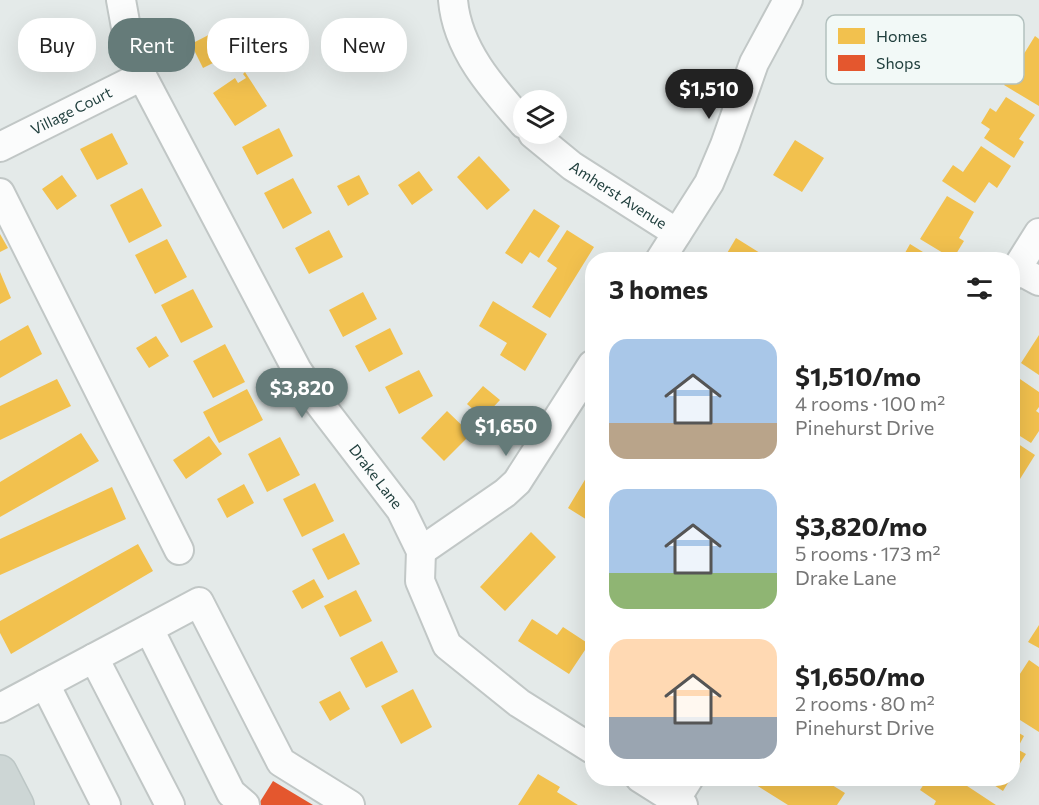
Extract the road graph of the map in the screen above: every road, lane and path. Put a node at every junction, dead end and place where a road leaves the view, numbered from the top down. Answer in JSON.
{"nodes":[{"id":1,"x":122,"y":0,"type":"edge"},
{"id":2,"x":453,"y":0,"type":"edge"},
{"id":3,"x":788,"y":0,"type":"edge"},
{"id":4,"x":142,"y":76,"type":"junction"},
{"id":5,"x":513,"y":111,"type":"edge"},
{"id":6,"x":546,"y":144,"type":"edge"},
{"id":7,"x":0,"y":147,"type":"edge"},
{"id":8,"x":0,"y":193,"type":"edge"},
{"id":9,"x":677,"y":233,"type":"junction"},
{"id":10,"x":1039,"y":233,"type":"edge"},
{"id":11,"x":665,"y":252,"type":"edge"},
{"id":12,"x":1023,"y":275,"type":"edge"},
{"id":13,"x":585,"y":376,"type":"edge"},
{"id":14,"x":179,"y":550,"type":"dead end"},
{"id":15,"x":421,"y":550,"type":"junction"},
{"id":16,"x":149,"y":629,"type":"junction"},
{"id":17,"x":94,"y":658,"type":"junction"},
{"id":18,"x":45,"y":684,"type":"junction"},
{"id":19,"x":0,"y":708,"type":"edge"},
{"id":20,"x":585,"y":745,"type":"edge"},
{"id":21,"x":0,"y":772,"type":"edge"},
{"id":22,"x":657,"y":786,"type":"edge"},
{"id":23,"x":680,"y":797,"type":"edge"},
{"id":24,"x":17,"y":805,"type":"edge"},
{"id":25,"x":106,"y":805,"type":"edge"},
{"id":26,"x":170,"y":805,"type":"edge"},
{"id":27,"x":245,"y":805,"type":"edge"},
{"id":28,"x":350,"y":805,"type":"edge"}],
"edges":[{"from":1,"to":4,"type":"street","name":"Drake Lane"},
{"from":2,"to":5,"type":"street"},
{"from":3,"to":9,"type":"street"},
{"from":4,"to":7,"type":"street","name":"Village Court"},
{"from":4,"to":15,"type":"street","name":"Drake Lane"},
{"from":6,"to":9,"type":"street","name":"Amherst Avenue"},
{"from":8,"to":14,"type":"street"},
{"from":9,"to":11,"type":"street"},
{"from":10,"to":12,"type":"street"},
{"from":13,"to":15,"type":"street"},
{"from":15,"to":20,"type":"street","name":"Drake Lane"},
{"from":16,"to":17,"type":"street"},
{"from":16,"to":27,"type":"street"},
{"from":16,"to":28,"type":"street"},
{"from":17,"to":18,"type":"street"},
{"from":17,"to":26,"type":"street"},
{"from":18,"to":19,"type":"street"},
{"from":18,"to":25,"type":"street"},
{"from":21,"to":24,"type":"main road"},
{"from":22,"to":23,"type":"street"}]}
